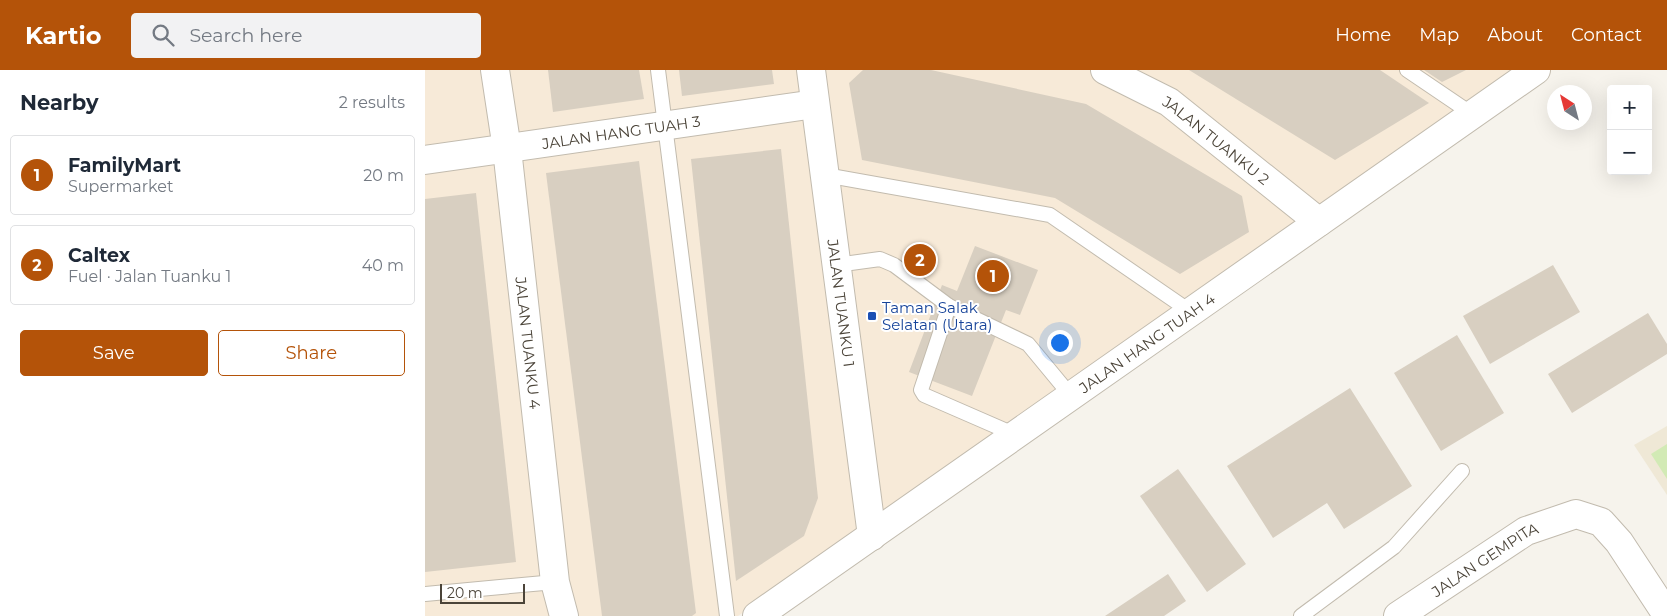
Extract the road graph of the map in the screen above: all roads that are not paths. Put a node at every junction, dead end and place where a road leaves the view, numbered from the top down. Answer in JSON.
{"nodes":[{"id":1,"x":495,"y":70,"type":"edge"},
{"id":2,"x":658,"y":70,"type":"edge"},
{"id":3,"x":811,"y":70,"type":"edge"},
{"id":4,"x":1105,"y":70,"type":"edge"},
{"id":5,"x":1407,"y":70,"type":"edge"},
{"id":6,"x":1536,"y":70,"type":"edge"},
{"id":7,"x":815,"y":104,"type":"junction"},
{"id":8,"x":1472,"y":114,"type":"junction"},
{"id":9,"x":664,"y":126,"type":"junction"},
{"id":10,"x":507,"y":149,"type":"junction"},
{"id":11,"x":425,"y":160,"type":"edge"},
{"id":12,"x":825,"y":175,"type":"junction"},
{"id":13,"x":1319,"y":222,"type":"junction"},
{"id":14,"x":836,"y":265,"type":"junction"},
{"id":15,"x":949,"y":306,"type":"junction"},
{"id":16,"x":1191,"y":312,"type":"junction"},
{"id":17,"x":1071,"y":396,"type":"junction"},
{"id":18,"x":1016,"y":435,"type":"junction"},
{"id":19,"x":1462,"y":471,"type":"dead end"},
{"id":20,"x":872,"y":536,"type":"junction"},
{"id":21,"x":555,"y":582,"type":"junction"},
{"id":22,"x":425,"y":594,"type":"edge"},
{"id":23,"x":1667,"y":615,"type":"edge"},
{"id":24,"x":563,"y":616,"type":"edge"},
{"id":25,"x":727,"y":616,"type":"edge"},
{"id":26,"x":757,"y":616,"type":"edge"},
{"id":27,"x":1301,"y":616,"type":"edge"},
{"id":28,"x":1398,"y":616,"type":"edge"}],
"edges":[{"from":1,"to":10,"type":"street","name":"JALAN TUANKU 4"},
{"from":2,"to":9,"type":"lane"},
{"from":3,"to":7,"type":"street","name":"JALAN TUANKU 1"},
{"from":4,"to":13,"type":"street","name":"JALAN TUANKU 2"},
{"from":5,"to":8,"type":"lane"},
{"from":6,"to":8,"type":"street","name":"JALAN HANG TUAH 4"},
{"from":7,"to":9,"type":"street","name":"JALAN HANG TUAH 3"},
{"from":7,"to":12,"type":"street","name":"JALAN TUANKU 1"},
{"from":8,"to":13,"type":"street","name":"JALAN HANG TUAH 4"},
{"from":9,"to":10,"type":"street","name":"JALAN HANG TUAH 3"},
{"from":9,"to":25,"type":"lane"},
{"from":10,"to":11,"type":"street","name":"JALAN HANG TUAH 3"},
{"from":10,"to":21,"type":"street","name":"JALAN TUANKU 4"},
{"from":12,"to":14,"type":"street","name":"JALAN TUANKU 1"},
{"from":12,"to":16,"type":"lane"},
{"from":13,"to":16,"type":"street","name":"JALAN HANG TUAH 4"},
{"from":14,"to":15,"type":"lane"},
{"from":14,"to":20,"type":"street","name":"JALAN TUANKU 1"},
{"from":15,"to":17,"type":"lane"},
{"from":15,"to":18,"type":"lane"},
{"from":16,"to":17,"type":"street","name":"JALAN HANG TUAH 4"},
{"from":17,"to":18,"type":"street","name":"JALAN HANG TUAH 4"},
{"from":18,"to":20,"type":"street","name":"JALAN HANG TUAH 4"},
{"from":19,"to":27,"type":"lane"},
{"from":20,"to":26,"type":"street","name":"JALAN HANG TUAH 4"},
{"from":21,"to":22,"type":"lane"},
{"from":21,"to":24,"type":"street","name":"JALAN TUANKU 4"},
{"from":23,"to":28,"type":"street","name":"JALAN GEMPITA"}]}
